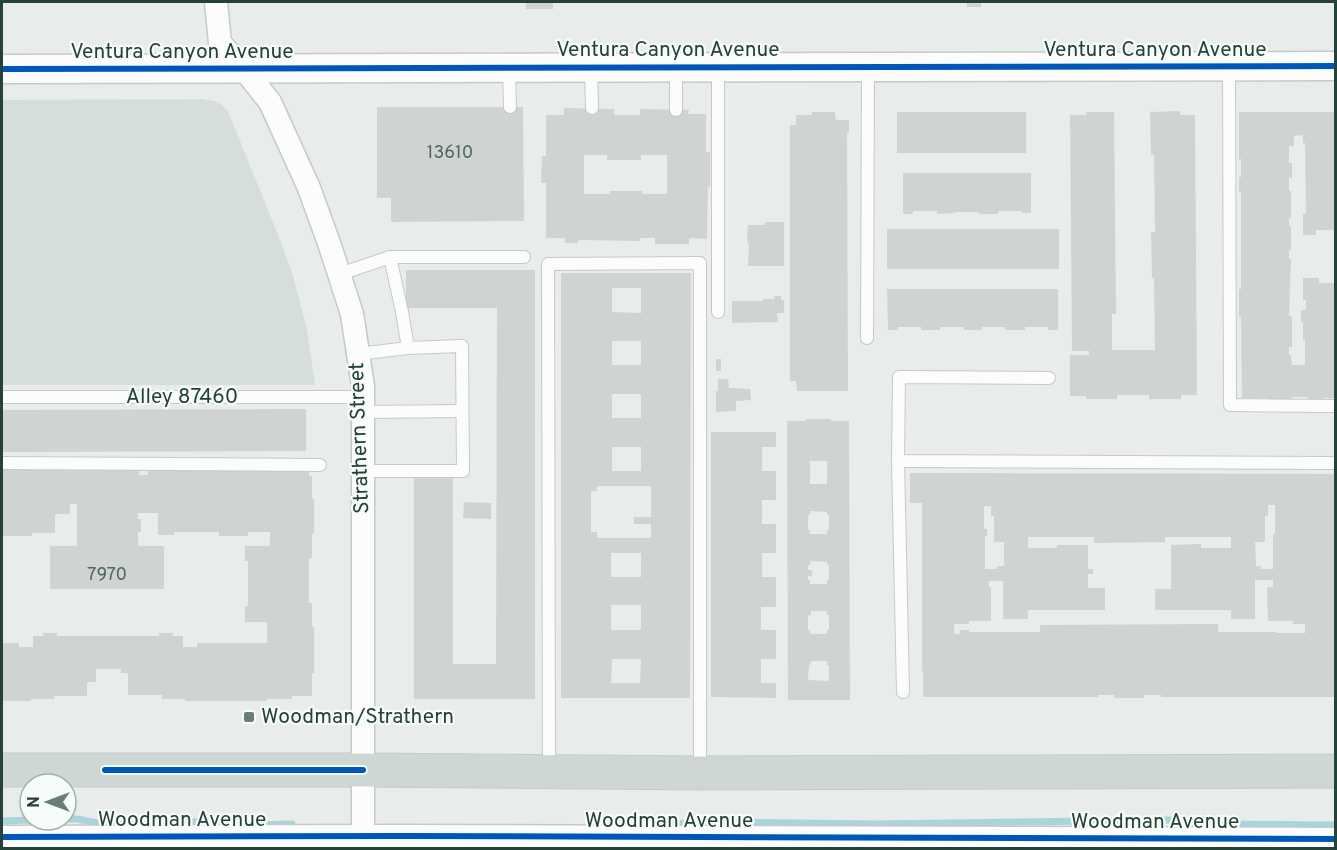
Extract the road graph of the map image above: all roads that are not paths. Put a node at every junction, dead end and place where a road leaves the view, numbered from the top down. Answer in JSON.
{"nodes":[{"id":1,"x":216,"y":2,"type":"edge"},
{"id":2,"x":868,"y":66,"type":"junction"},
{"id":3,"x":1229,"y":66,"type":"junction"},
{"id":4,"x":1335,"y":66,"type":"edge"},
{"id":5,"x":591,"y":67,"type":"junction"},
{"id":6,"x":676,"y":67,"type":"junction"},
{"id":7,"x":718,"y":67,"type":"junction"},
{"id":8,"x":243,"y":68,"type":"junction"},
{"id":9,"x":509,"y":68,"type":"junction"},
{"id":10,"x":2,"y":69,"type":"edge"},
{"id":11,"x":510,"y":107,"type":"dead end"},
{"id":12,"x":592,"y":108,"type":"dead end"},
{"id":13,"x":676,"y":110,"type":"dead end"},
{"id":14,"x":390,"y":257,"type":"junction"},
{"id":15,"x":524,"y":257,"type":"dead end"},
{"id":16,"x":340,"y":274,"type":"junction"},
{"id":17,"x":718,"y":312,"type":"dead end"},
{"id":18,"x":867,"y":338,"type":"dead end"},
{"id":19,"x":408,"y":348,"type":"junction"},
{"id":20,"x":358,"y":354,"type":"junction"},
{"id":21,"x":1050,"y":378,"type":"dead end"},
{"id":22,"x":2,"y":398,"type":"edge"},
{"id":23,"x":363,"y":405,"type":"junction"},
{"id":24,"x":1335,"y":406,"type":"edge"},
{"id":25,"x":462,"y":411,"type":"junction"},
{"id":26,"x":898,"y":461,"type":"junction"},
{"id":27,"x":1335,"y":463,"type":"edge"},
{"id":28,"x":2,"y":464,"type":"edge"},
{"id":29,"x":320,"y":465,"type":"dead end"},
{"id":30,"x":363,"y":471,"type":"junction"},
{"id":31,"x":903,"y":692,"type":"dead end"},
{"id":32,"x":2,"y":770,"type":"edge"},
{"id":33,"x":363,"y":770,"type":"junction"},
{"id":34,"x":1335,"y":771,"type":"edge"},
{"id":35,"x":549,"y":772,"type":"junction"},
{"id":36,"x":700,"y":773,"type":"junction"},
{"id":37,"x":363,"y":836,"type":"junction"},
{"id":38,"x":2,"y":837,"type":"edge"},
{"id":39,"x":1335,"y":839,"type":"edge"},
{"id":40,"x":232,"y":843,"type":"edge"},
{"id":41,"x":1286,"y":844,"type":"edge"}],
"edges":[{"from":1,"to":8,"type":"street","name":"Strathern Street"},
{"from":2,"to":3,"type":"street","name":"Ventura Canyon Avenue"},
{"from":2,"to":7,"type":"street","name":"Ventura Canyon Avenue"},
{"from":2,"to":18,"type":"lane"},
{"from":3,"to":4,"type":"street","name":"Ventura Canyon Avenue"},
{"from":3,"to":24,"type":"lane"},
{"from":5,"to":6,"type":"street","name":"Ventura Canyon Avenue"},
{"from":5,"to":9,"type":"street","name":"Ventura Canyon Avenue"},
{"from":5,"to":12,"type":"lane"},
{"from":6,"to":7,"type":"street","name":"Ventura Canyon Avenue"},
{"from":6,"to":13,"type":"lane"},
{"from":7,"to":17,"type":"lane"},
{"from":8,"to":9,"type":"street","name":"Ventura Canyon Avenue"},
{"from":8,"to":10,"type":"street","name":"Ventura Canyon Avenue"},
{"from":8,"to":16,"type":"street","name":"Strathern Street"},
{"from":9,"to":11,"type":"lane"},
{"from":14,"to":15,"type":"lane"},
{"from":14,"to":16,"type":"lane"},
{"from":14,"to":19,"type":"lane"},
{"from":16,"to":20,"type":"street","name":"Strathern Street"},
{"from":19,"to":20,"type":"lane"},
{"from":19,"to":25,"type":"lane"},
{"from":20,"to":23,"type":"street","name":"Strathern Street"},
{"from":21,"to":26,"type":"lane"},
{"from":22,"to":23,"type":"lane","name":"Alley 87460"},
{"from":23,"to":25,"type":"lane","name":"Alley 87460"},
{"from":23,"to":30,"type":"street","name":"Strathern Street"},
{"from":25,"to":30,"type":"lane"},
{"from":26,"to":27,"type":"lane"},
{"from":26,"to":31,"type":"lane"},
{"from":28,"to":29,"type":"lane"},
{"from":30,"to":33,"type":"street","name":"Strathern Street"},
{"from":32,"to":33,"type":"main road"},
{"from":33,"to":35,"type":"main road"},
{"from":33,"to":37,"type":"street","name":"Strathern Street"},
{"from":34,"to":36,"type":"main road"},
{"from":35,"to":36,"type":"main road"},
{"from":35,"to":36,"type":"lane"},
{"from":37,"to":40,"type":"street","name":"Woodman Avenue"},
{"from":37,"to":41,"type":"street","name":"Woodman Avenue"},
{"from":38,"to":40,"type":"street","name":"Woodman Avenue"},
{"from":39,"to":41,"type":"street","name":"Woodman Avenue"}]}
